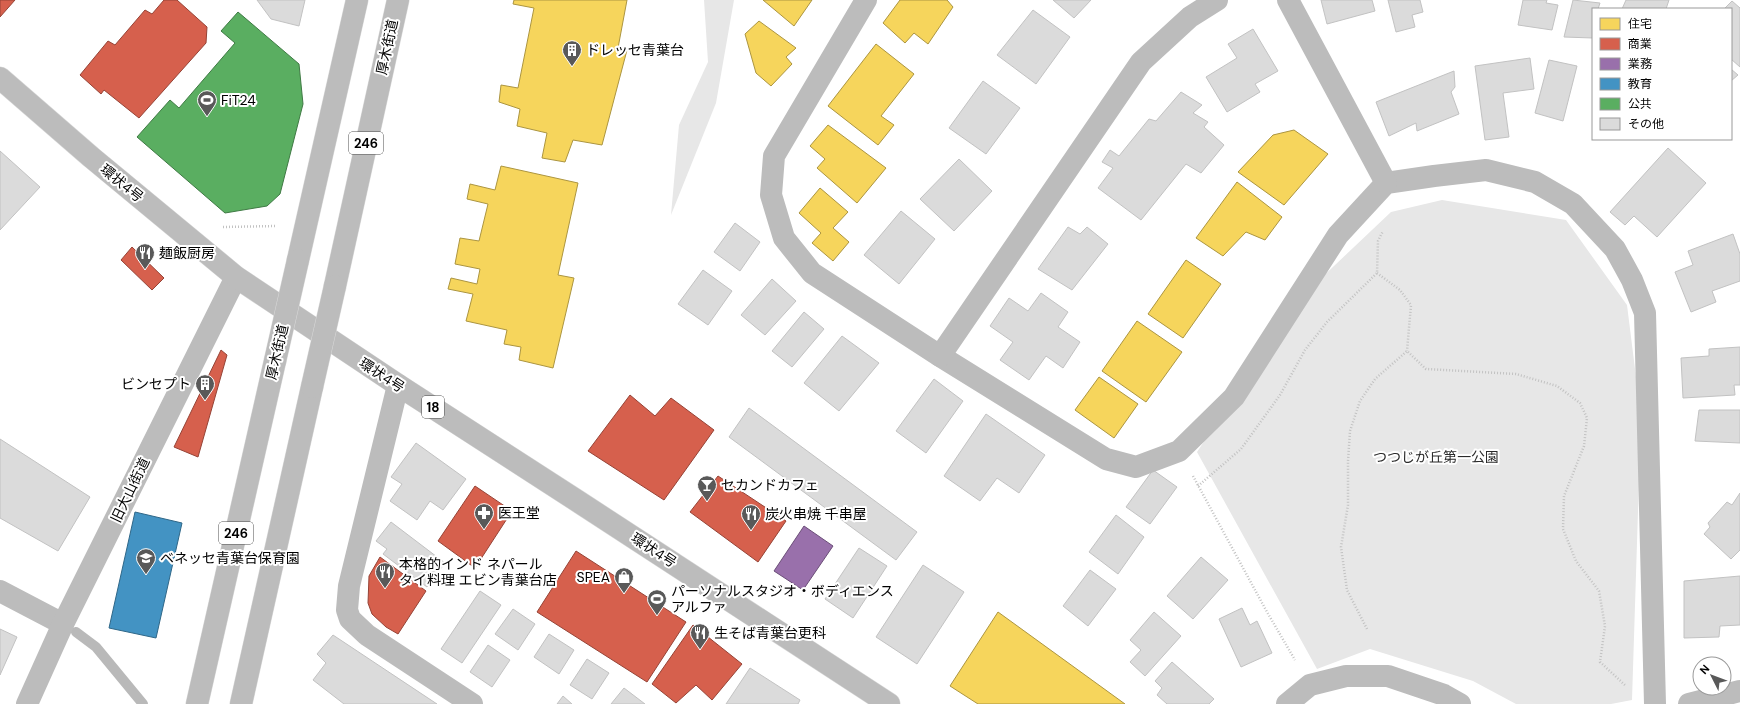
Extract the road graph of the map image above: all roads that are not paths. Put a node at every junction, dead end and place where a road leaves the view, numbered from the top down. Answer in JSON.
{"nodes":[{"id":1,"x":357,"y":0,"type":"edge"},
{"id":2,"x":398,"y":0,"type":"edge"},
{"id":3,"x":866,"y":0,"type":"edge"},
{"id":4,"x":1217,"y":0,"type":"edge"},
{"id":5,"x":1288,"y":0,"type":"edge"},
{"id":6,"x":0,"y":78,"type":"edge"},
{"id":7,"x":1386,"y":183,"type":"junction"},
{"id":8,"x":236,"y":277,"type":"junction"},
{"id":9,"x":940,"y":356,"type":"junction"},
{"id":10,"x":398,"y":385,"type":"junction"},
{"id":11,"x":0,"y":591,"type":"edge"},
{"id":12,"x":63,"y":624,"type":"junction"},
{"id":13,"x":1740,"y":691,"type":"edge"},
{"id":14,"x":27,"y":704,"type":"edge"},
{"id":15,"x":197,"y":704,"type":"edge"},
{"id":16,"x":241,"y":704,"type":"edge"},
{"id":17,"x":472,"y":704,"type":"edge"},
{"id":18,"x":889,"y":704,"type":"edge"},
{"id":19,"x":1287,"y":704,"type":"edge"},
{"id":20,"x":1460,"y":704,"type":"edge"},
{"id":21,"x":1655,"y":704,"type":"edge"},
{"id":22,"x":1689,"y":704,"type":"edge"}],
"edges":[{"from":1,"to":15,"type":"main road","name":"厚木街道","number":"246","bridge":true},
{"from":2,"to":16,"type":"main road","name":"厚木街道","number":"246","bridge":true},
{"from":3,"to":9,"type":"main road"},
{"from":4,"to":9,"type":"main road"},
{"from":5,"to":7,"type":"main road"},
{"from":6,"to":8,"type":"main road","name":"環状4号","number":"18"},
{"from":7,"to":9,"type":"main road"},
{"from":7,"to":21,"type":"main road"},
{"from":8,"to":10,"type":"main road","name":"環状4号","number":"18"},
{"from":8,"to":12,"type":"main road","name":"旧大山街道"},
{"from":10,"to":17,"type":"main road"},
{"from":10,"to":18,"type":"main road","name":"環状4号","number":"18"},
{"from":11,"to":12,"type":"main road"},
{"from":12,"to":14,"type":"main road","name":"旧大山街道"},
{"from":13,"to":22,"type":"main road"},
{"from":19,"to":20,"type":"main road"}]}
